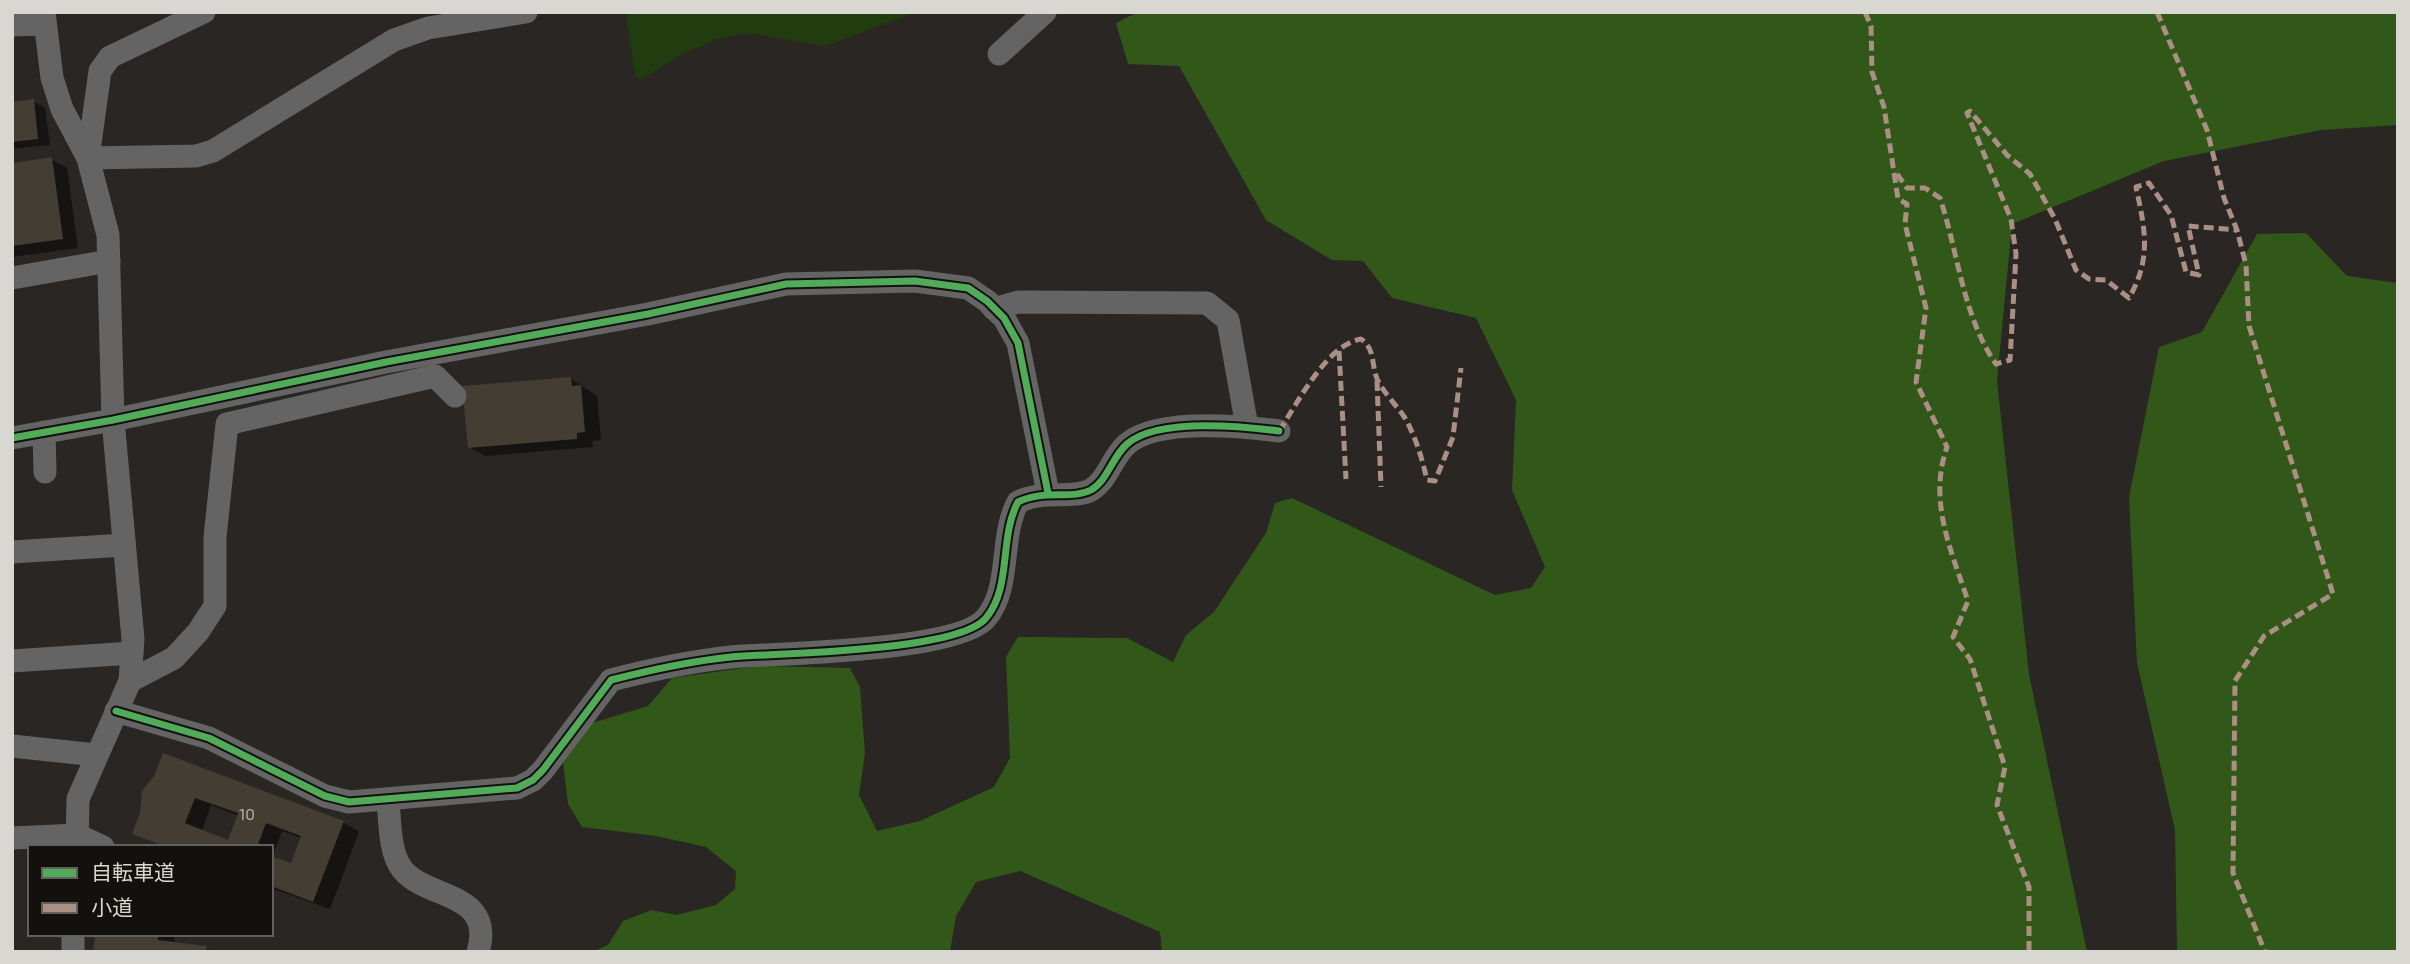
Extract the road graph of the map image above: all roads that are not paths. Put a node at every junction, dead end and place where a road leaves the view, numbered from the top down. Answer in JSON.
{"nodes":[{"id":1,"x":204,"y":12,"type":"edge"},
{"id":2,"x":526,"y":12,"type":"edge"},
{"id":3,"x":1045,"y":12,"type":"edge"},
{"id":4,"x":44,"y":18,"type":"edge"},
{"id":5,"x":12,"y":25,"type":"edge"},
{"id":6,"x":999,"y":54,"type":"dead end"},
{"id":7,"x":88,"y":158,"type":"junction"},
{"id":8,"x":109,"y":261,"type":"junction"},
{"id":9,"x":12,"y":278,"type":"edge"},
{"id":10,"x":994,"y":309,"type":"junction"},
{"id":11,"x":455,"y":396,"type":"dead end"},
{"id":12,"x":113,"y":420,"type":"junction"},
{"id":13,"x":1247,"y":427,"type":"junction"},
{"id":14,"x":1279,"y":431,"type":"dead end"},
{"id":15,"x":44,"y":432,"type":"junction"},
{"id":16,"x":12,"y":438,"type":"edge"},
{"id":17,"x":45,"y":472,"type":"dead end"},
{"id":18,"x":1048,"y":493,"type":"junction"},
{"id":19,"x":124,"y":545,"type":"junction"},
{"id":20,"x":12,"y":552,"type":"edge"},
{"id":21,"x":132,"y":653,"type":"junction"},
{"id":22,"x":12,"y":661,"type":"edge"},
{"id":23,"x":130,"y":681,"type":"junction"},
{"id":24,"x":116,"y":711,"type":"junction"},
{"id":25,"x":12,"y":746,"type":"edge"},
{"id":26,"x":96,"y":755,"type":"junction"},
{"id":27,"x":388,"y":800,"type":"junction"},
{"id":28,"x":12,"y":838,"type":"edge"},
{"id":29,"x":77,"y":841,"type":"edge"},
{"id":30,"x":94,"y":845,"type":"edge"},
{"id":31,"x":478,"y":952,"type":"edge"}],
"edges":[{"from":1,"to":7,"type":"street"},
{"from":2,"to":7,"type":"street"},
{"from":3,"to":6,"type":"street"},
{"from":4,"to":5,"type":"street"},
{"from":4,"to":7,"type":"street"},
{"from":7,"to":8,"type":"street"},
{"from":8,"to":9,"type":"street"},
{"from":8,"to":12,"type":"street"},
{"from":10,"to":12,"type":"street"},
{"from":10,"to":13,"type":"street"},
{"from":10,"to":18,"type":"street"},
{"from":11,"to":23,"type":"street"},
{"from":12,"to":15,"type":"street"},
{"from":12,"to":19,"type":"street"},
{"from":13,"to":14,"type":"street"},
{"from":13,"to":18,"type":"street"},
{"from":15,"to":16,"type":"street"},
{"from":15,"to":17,"type":"street"},
{"from":18,"to":27,"type":"street"},
{"from":19,"to":20,"type":"street"},
{"from":19,"to":21,"type":"street"},
{"from":21,"to":22,"type":"street"},
{"from":21,"to":23,"type":"street"},
{"from":23,"to":24,"type":"street"},
{"from":24,"to":26,"type":"street"},
{"from":24,"to":27,"type":"street"},
{"from":25,"to":26,"type":"street"},
{"from":26,"to":29,"type":"street"},
{"from":27,"to":31,"type":"street"},
{"from":28,"to":29,"type":"street"},
{"from":29,"to":30,"type":"street"}]}
